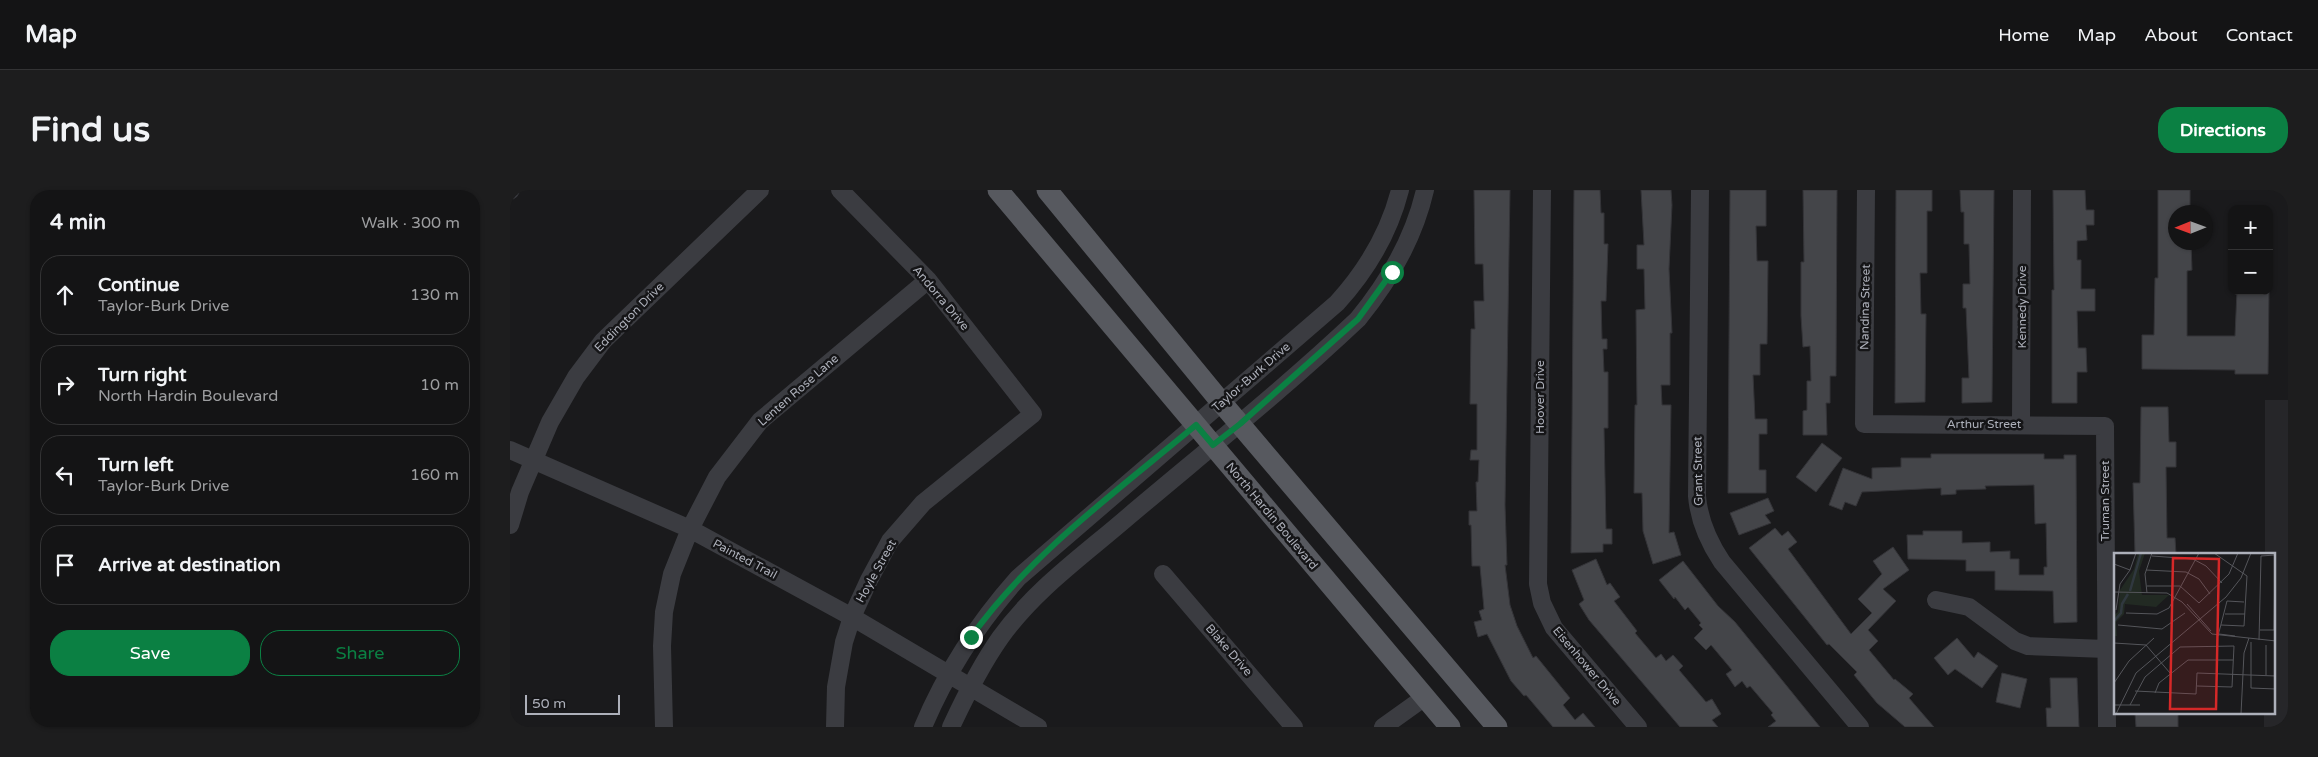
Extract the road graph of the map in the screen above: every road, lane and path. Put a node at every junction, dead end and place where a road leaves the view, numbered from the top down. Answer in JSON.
{"nodes":[{"id":1,"x":760,"y":190,"type":"edge"},
{"id":2,"x":840,"y":190,"type":"edge"},
{"id":3,"x":998,"y":190,"type":"edge"},
{"id":4,"x":1047,"y":190,"type":"edge"},
{"id":5,"x":1400,"y":190,"type":"edge"},
{"id":6,"x":1425,"y":190,"type":"edge"},
{"id":7,"x":1542,"y":190,"type":"edge"},
{"id":8,"x":1700,"y":190,"type":"edge"},
{"id":9,"x":1866,"y":190,"type":"edge"},
{"id":10,"x":2022,"y":190,"type":"edge"},
{"id":11,"x":928,"y":280,"type":"junction"},
{"id":12,"x":1221,"y":402,"type":"junction"},
{"id":13,"x":1033,"y":414,"type":"joint"},
{"id":14,"x":1240,"y":424,"type":"junction"},
{"id":15,"x":1864,"y":424,"type":"joint"},
{"id":16,"x":2021,"y":424,"type":"junction"},
{"id":17,"x":1196,"y":425,"type":"junction"},
{"id":18,"x":2105,"y":426,"type":"joint"},
{"id":19,"x":1213,"y":445,"type":"junction"},
{"id":20,"x":510,"y":450,"type":"edge"},
{"id":21,"x":533,"y":459,"type":"junction"},
{"id":22,"x":510,"y":525,"type":"edge"},
{"id":23,"x":690,"y":529,"type":"junction"},
{"id":24,"x":1163,"y":574,"type":"dead end"},
{"id":25,"x":1936,"y":600,"type":"dead end"},
{"id":26,"x":1542,"y":603,"type":"joint"},
{"id":27,"x":852,"y":617,"type":"junction"},
{"id":28,"x":2106,"y":648,"type":"junction"},
{"id":29,"x":949,"y":673,"type":"junction"},
{"id":30,"x":970,"y":687,"type":"junction"},
{"id":31,"x":1425,"y":697,"type":"junction"},
{"id":32,"x":664,"y":727,"type":"edge"},
{"id":33,"x":835,"y":727,"type":"edge"},
{"id":34,"x":923,"y":727,"type":"edge"},
{"id":35,"x":950,"y":727,"type":"edge"},
{"id":36,"x":1038,"y":727,"type":"edge"},
{"id":37,"x":1294,"y":727,"type":"edge"},
{"id":38,"x":1384,"y":727,"type":"edge"},
{"id":39,"x":1450,"y":727,"type":"edge"},
{"id":40,"x":1497,"y":727,"type":"edge"},
{"id":41,"x":1638,"y":727,"type":"edge"},
{"id":42,"x":1860,"y":727,"type":"edge"},
{"id":43,"x":2106,"y":727,"type":"edge"}],
"edges":[{"from":1,"to":21,"type":"street","name":"Eddington Drive"},
{"from":2,"to":11,"type":"street","name":"Andorra Drive"},
{"from":3,"to":17,"type":"main road","name":"North Hardin Boulevard"},
{"from":4,"to":12,"type":"main road"},
{"from":5,"to":12,"type":"street","name":"Taylor-Burk Drive"},
{"from":6,"to":14,"type":"street"},
{"from":7,"to":26,"type":"street","name":"Hoover Drive"},
{"from":8,"to":42,"type":"street","name":"Grant Street"},
{"from":9,"to":15,"type":"street","name":"Nandina Street"},
{"from":10,"to":16,"type":"street","name":"Kennedy Drive"},
{"from":11,"to":13,"type":"street","name":"Andorra Drive"},
{"from":11,"to":23,"type":"street","name":"Lenten Rose Lane"},
{"from":12,"to":14,"type":"main road"},
{"from":12,"to":17,"type":"street","name":"Taylor-Burk Drive"},
{"from":13,"to":27,"type":"street","name":"Hoyle Street"},
{"from":14,"to":19,"type":"street"},
{"from":14,"to":40,"type":"main road"},
{"from":15,"to":16,"type":"street","name":"Arthur Street"},
{"from":16,"to":18,"type":"street","name":"Arthur Street"},
{"from":17,"to":19,"type":"main road","name":"North Hardin Boulevard"},
{"from":17,"to":29,"type":"street","name":"Taylor-Burk Drive"},
{"from":18,"to":28,"type":"street","name":"Truman Street"},
{"from":19,"to":30,"type":"street"},
{"from":19,"to":31,"type":"main road","name":"North Hardin Boulevard"},
{"from":20,"to":21,"type":"street","name":"Painted Trail"},
{"from":21,"to":22,"type":"street","name":"Eddington Drive"},
{"from":21,"to":23,"type":"street","name":"Painted Trail"},
{"from":23,"to":27,"type":"street","name":"Painted Trail"},
{"from":23,"to":32,"type":"street","name":"Lenten Rose Lane"},
{"from":24,"to":37,"type":"street","name":"Blake Drive"},
{"from":25,"to":28,"type":"street"},
{"from":26,"to":41,"type":"street","name":"Eisenhower Drive"},
{"from":27,"to":29,"type":"street","name":"Painted Trail"},
{"from":27,"to":33,"type":"street","name":"Hoyle Street"},
{"from":28,"to":43,"type":"street","name":"Truman Street"},
{"from":29,"to":30,"type":"street","name":"Painted Trail"},
{"from":29,"to":34,"type":"street","name":"Taylor-Burk Drive"},
{"from":30,"to":35,"type":"street"},
{"from":30,"to":36,"type":"street","name":"Painted Trail"},
{"from":31,"to":38,"type":"street"},
{"from":31,"to":39,"type":"main road","name":"North Hardin Boulevard"}]}
